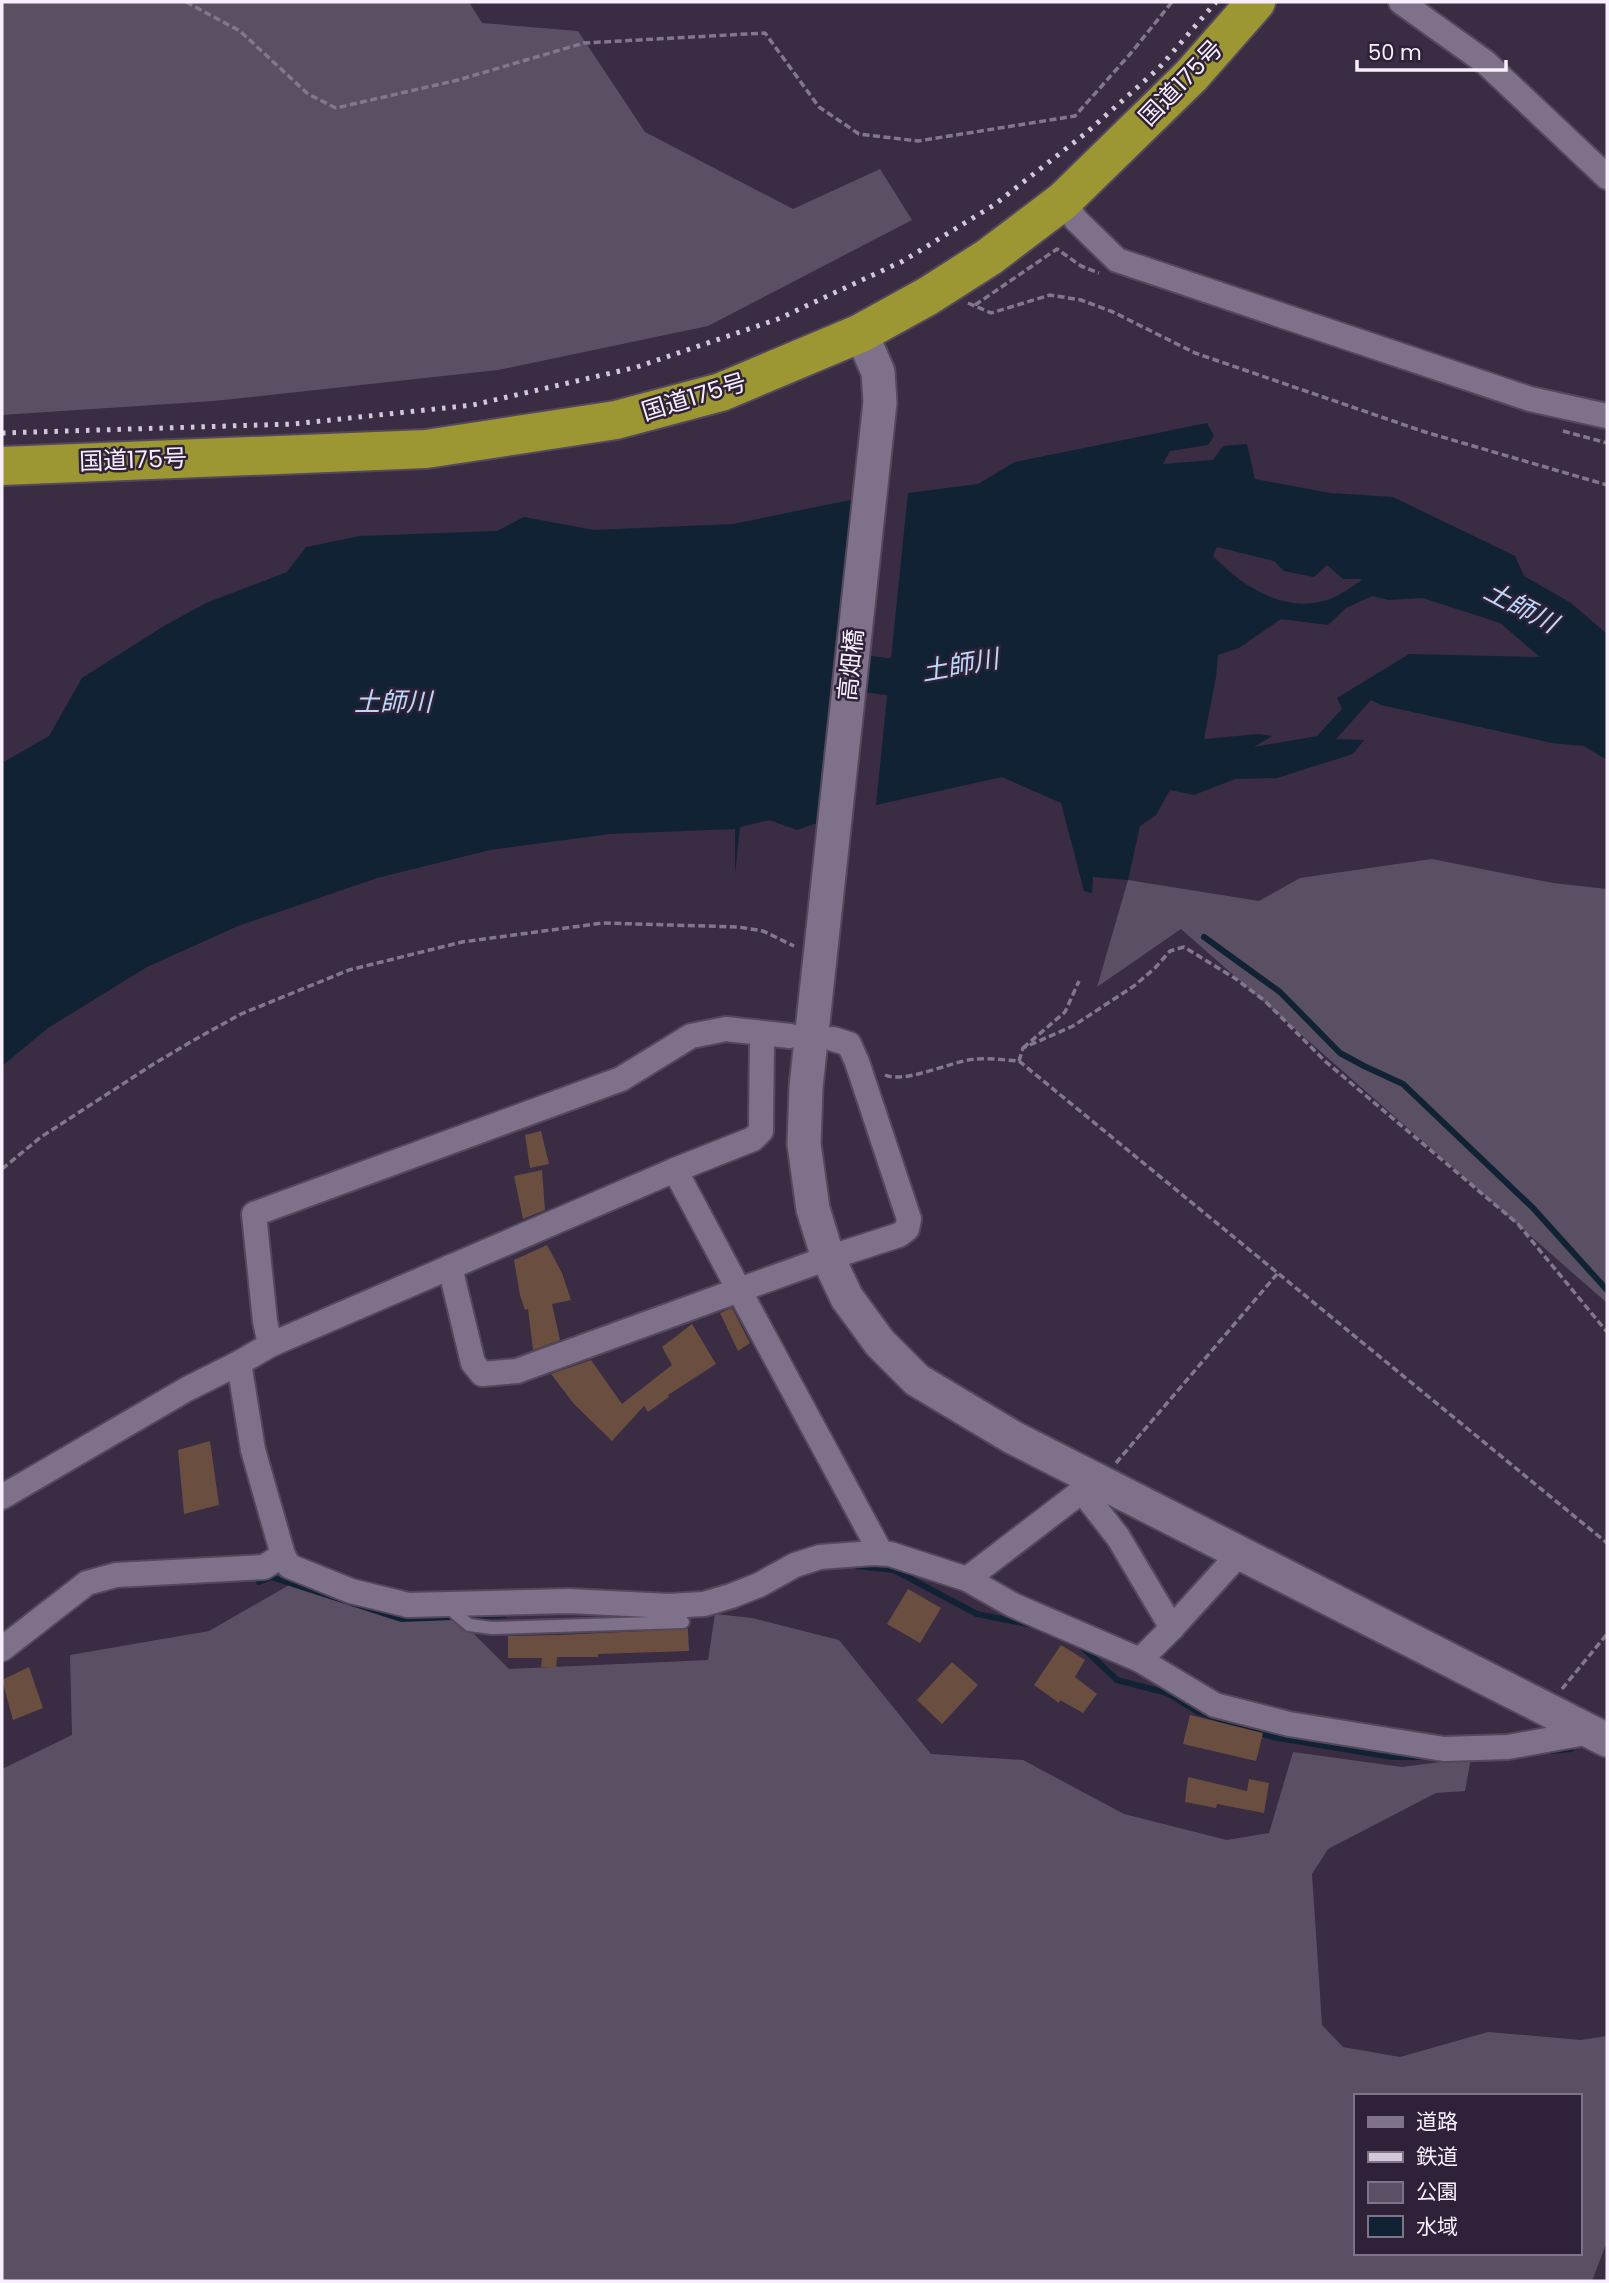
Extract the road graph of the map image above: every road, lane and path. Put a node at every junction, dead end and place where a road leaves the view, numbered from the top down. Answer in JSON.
{"nodes":[{"id":1,"x":186,"y":2,"type":"edge"},
{"id":2,"x":1172,"y":2,"type":"edge"},
{"id":3,"x":1256,"y":2,"type":"edge"},
{"id":4,"x":1401,"y":2,"type":"edge"},
{"id":5,"x":1607,"y":177,"type":"edge"},
{"id":6,"x":1063,"y":201,"type":"junction"},
{"id":7,"x":966,"y":302,"type":"dead end"},
{"id":8,"x":861,"y":333,"type":"junction"},
{"id":9,"x":1607,"y":416,"type":"edge"},
{"id":10,"x":2,"y":466,"type":"edge"},
{"id":11,"x":1607,"y":485,"type":"edge"},
{"id":12,"x":810,"y":938,"type":"junction"},
{"id":13,"x":1079,"y":981,"type":"dead end"},
{"id":14,"x":762,"y":1033,"type":"junction"},
{"id":15,"x":790,"y":1036,"type":"dead end"},
{"id":16,"x":833,"y":1039,"type":"dead end"},
{"id":17,"x":1023,"y":1048,"type":"junction"},
{"id":18,"x":1019,"y":1061,"type":"junction"},
{"id":19,"x":857,"y":1062,"type":"junction"},
{"id":20,"x":2,"y":1169,"type":"edge"},
{"id":21,"x":675,"y":1170,"type":"junction"},
{"id":22,"x":828,"y":1258,"type":"junction"},
{"id":23,"x":450,"y":1267,"type":"junction"},
{"id":24,"x":1278,"y":1273,"type":"junction"},
{"id":25,"x":739,"y":1290,"type":"junction"},
{"id":26,"x":1607,"y":1332,"type":"edge"},
{"id":27,"x":270,"y":1345,"type":"junction"},
{"id":28,"x":239,"y":1363,"type":"junction"},
{"id":29,"x":1095,"y":1476,"type":"junction"},
{"id":30,"x":2,"y":1497,"type":"edge"},
{"id":31,"x":1607,"y":1543,"type":"edge"},
{"id":32,"x":881,"y":1553,"type":"junction"},
{"id":33,"x":1240,"y":1553,"type":"junction"},
{"id":34,"x":283,"y":1555,"type":"junction"},
{"id":35,"x":967,"y":1579,"type":"junction"},
{"id":36,"x":445,"y":1604,"type":"junction"},
{"id":37,"x":683,"y":1622,"type":"dead end"},
{"id":38,"x":1172,"y":1628,"type":"junction"},
{"id":39,"x":1607,"y":1634,"type":"edge"},
{"id":40,"x":2,"y":1649,"type":"edge"},
{"id":41,"x":1140,"y":1660,"type":"junction"},
{"id":42,"x":1546,"y":1709,"type":"junction"},
{"id":43,"x":1602,"y":1734,"type":"edge"}],
"edges":[{"from":1,"to":2,"type":"path"},
{"from":3,"to":6,"type":"highway","name":"国道175号"},
{"from":4,"to":5,"type":"street"},
{"from":6,"to":8,"type":"highway","name":"国道175号"},
{"from":6,"to":9,"type":"street"},
{"from":7,"to":11,"type":"path"},
{"from":8,"to":10,"type":"highway","name":"国道175号"},
{"from":8,"to":12,"type":"street","name":"高畑橋"},
{"from":12,"to":20,"type":"path"},
{"from":12,"to":22,"type":"street","name":"高畑橋"},
{"from":13,"to":17,"type":"path"},
{"from":14,"to":15,"type":"street"},
{"from":14,"to":21,"type":"street"},
{"from":14,"to":27,"type":"street"},
{"from":16,"to":19,"type":"street"},
{"from":17,"to":18,"type":"path"},
{"from":17,"to":26,"type":"path"},
{"from":18,"to":19,"type":"path"},
{"from":18,"to":24,"type":"path"},
{"from":19,"to":22,"type":"street"},
{"from":21,"to":23,"type":"street"},
{"from":21,"to":25,"type":"street"},
{"from":22,"to":25,"type":"street"},
{"from":22,"to":29,"type":"street","name":"高畑橋"},
{"from":23,"to":25,"type":"street"},
{"from":23,"to":27,"type":"street"},
{"from":24,"to":29,"type":"path"},
{"from":24,"to":31,"type":"path"},
{"from":25,"to":32,"type":"street"},
{"from":27,"to":28,"type":"street"},
{"from":28,"to":30,"type":"street"},
{"from":28,"to":34,"type":"street"},
{"from":29,"to":33,"type":"street","name":"高畑橋"},
{"from":29,"to":35,"type":"street"},
{"from":29,"to":38,"type":"street"},
{"from":32,"to":35,"type":"street"},
{"from":32,"to":36,"type":"street"},
{"from":33,"to":38,"type":"street"},
{"from":33,"to":42,"type":"street","name":"高畑橋"},
{"from":34,"to":36,"type":"street"},
{"from":34,"to":40,"type":"street"},
{"from":35,"to":41,"type":"street"},
{"from":36,"to":37,"type":"lane"},
{"from":38,"to":41,"type":"street"},
{"from":39,"to":42,"type":"path"},
{"from":41,"to":43,"type":"street"},
{"from":42,"to":43,"type":"street","name":"高畑橋"}]}
